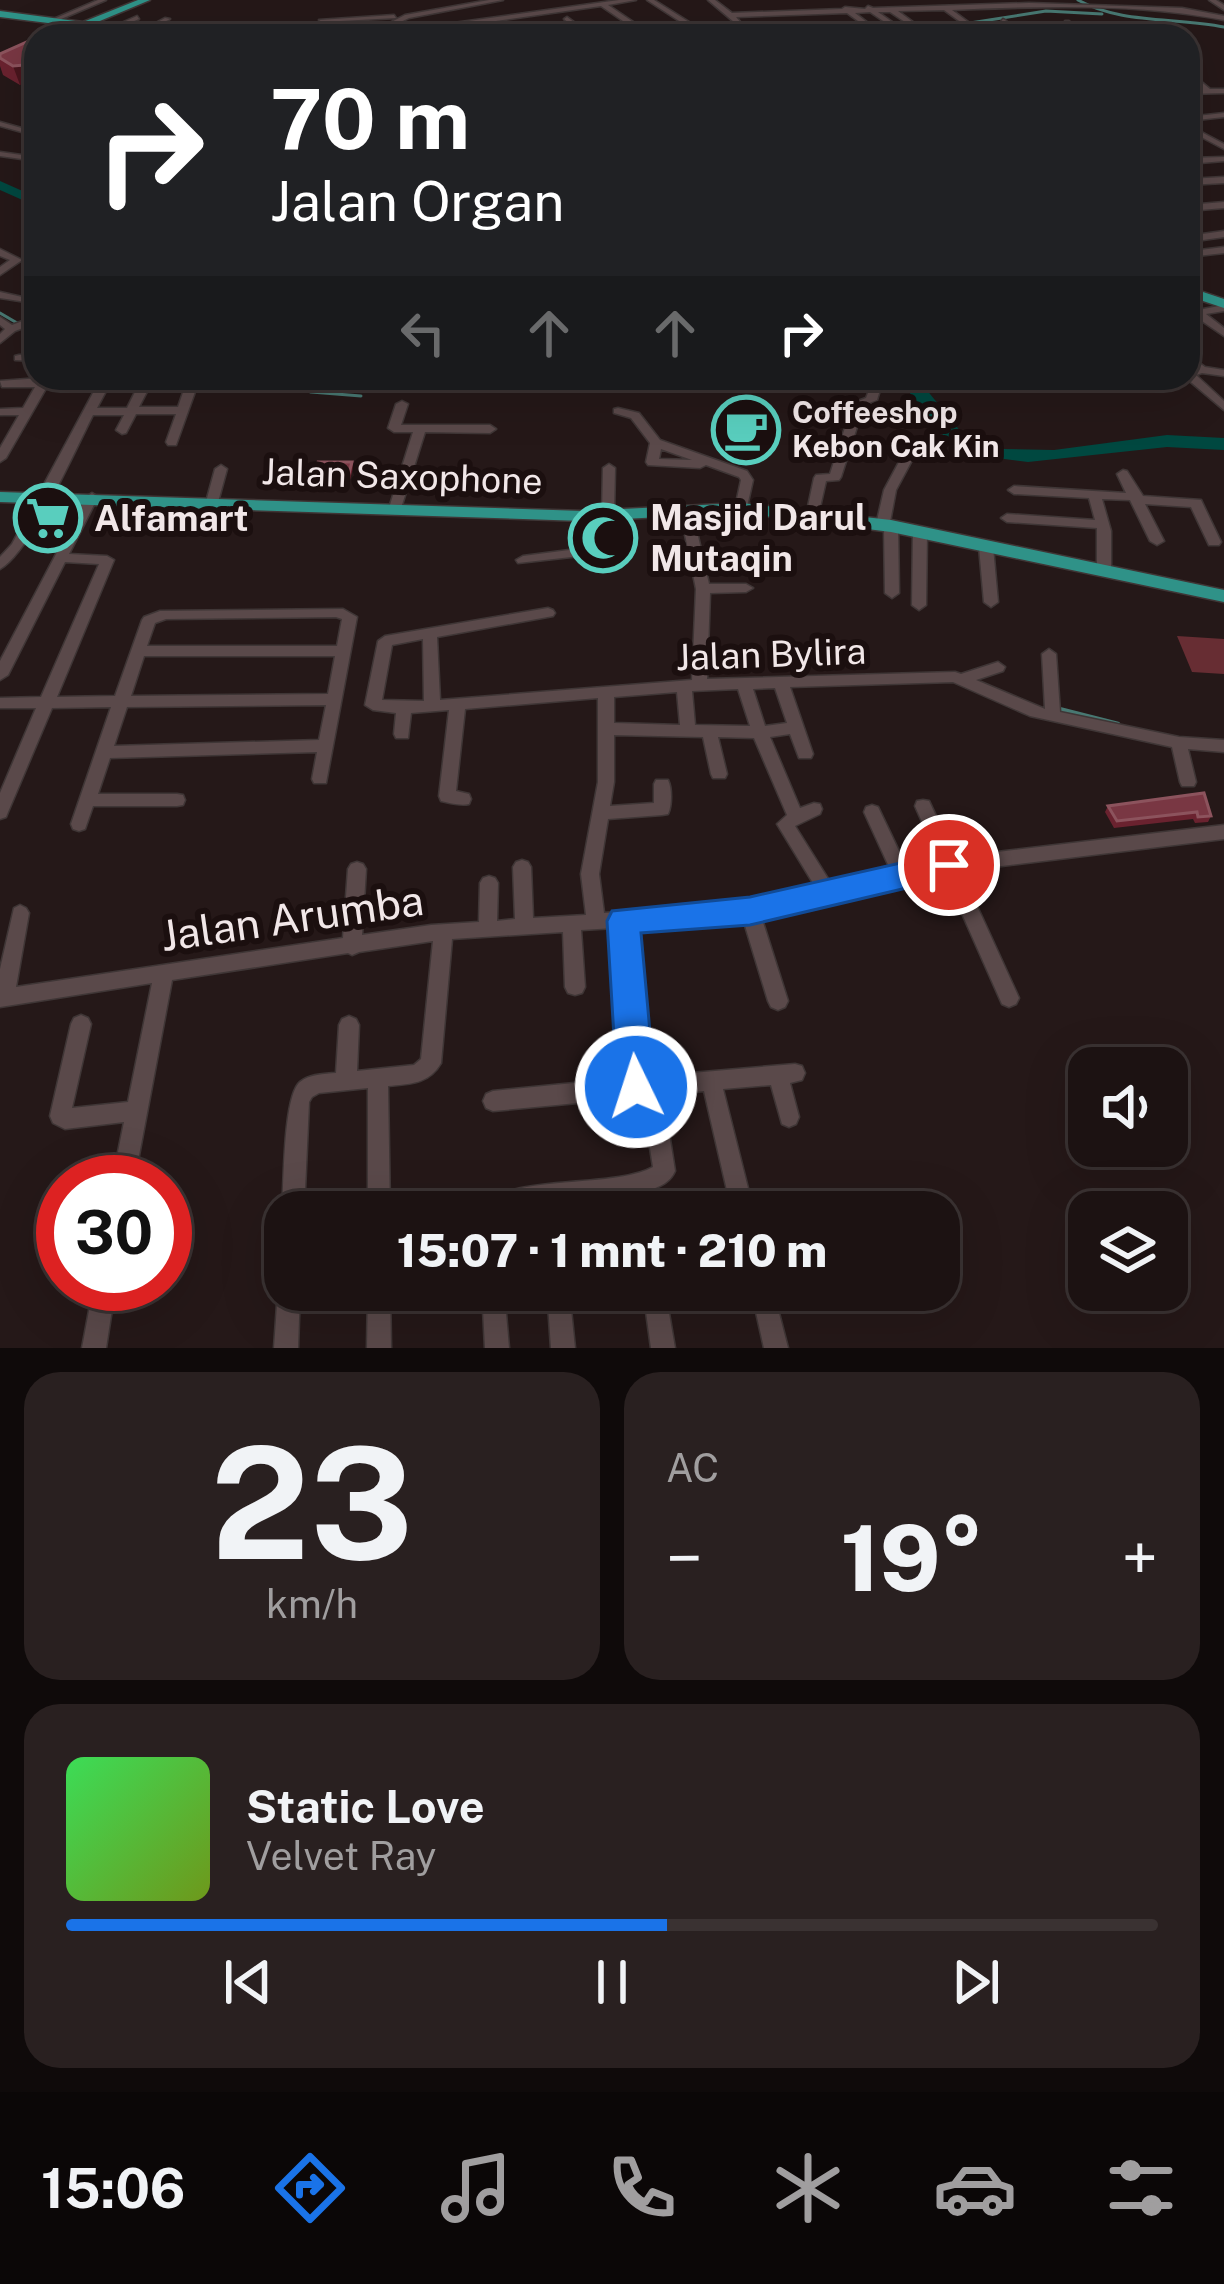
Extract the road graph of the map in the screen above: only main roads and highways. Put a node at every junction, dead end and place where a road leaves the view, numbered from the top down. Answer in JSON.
{"nodes":[{"id":1,"x":146,"y":0,"type":"edge"},
{"id":2,"x":0,"y":14,"type":"edge"},
{"id":3,"x":75,"y":24,"type":"edge"},
{"id":4,"x":86,"y":24,"type":"edge"},
{"id":5,"x":0,"y":497,"type":"edge"},
{"id":6,"x":1224,"y":596,"type":"edge"}],
"edges":[{"from":1,"to":4,"type":"main road"},
{"from":2,"to":3,"type":"main road"},
{"from":5,"to":6,"type":"main road","name":"Jalan Saxophone"}]}
